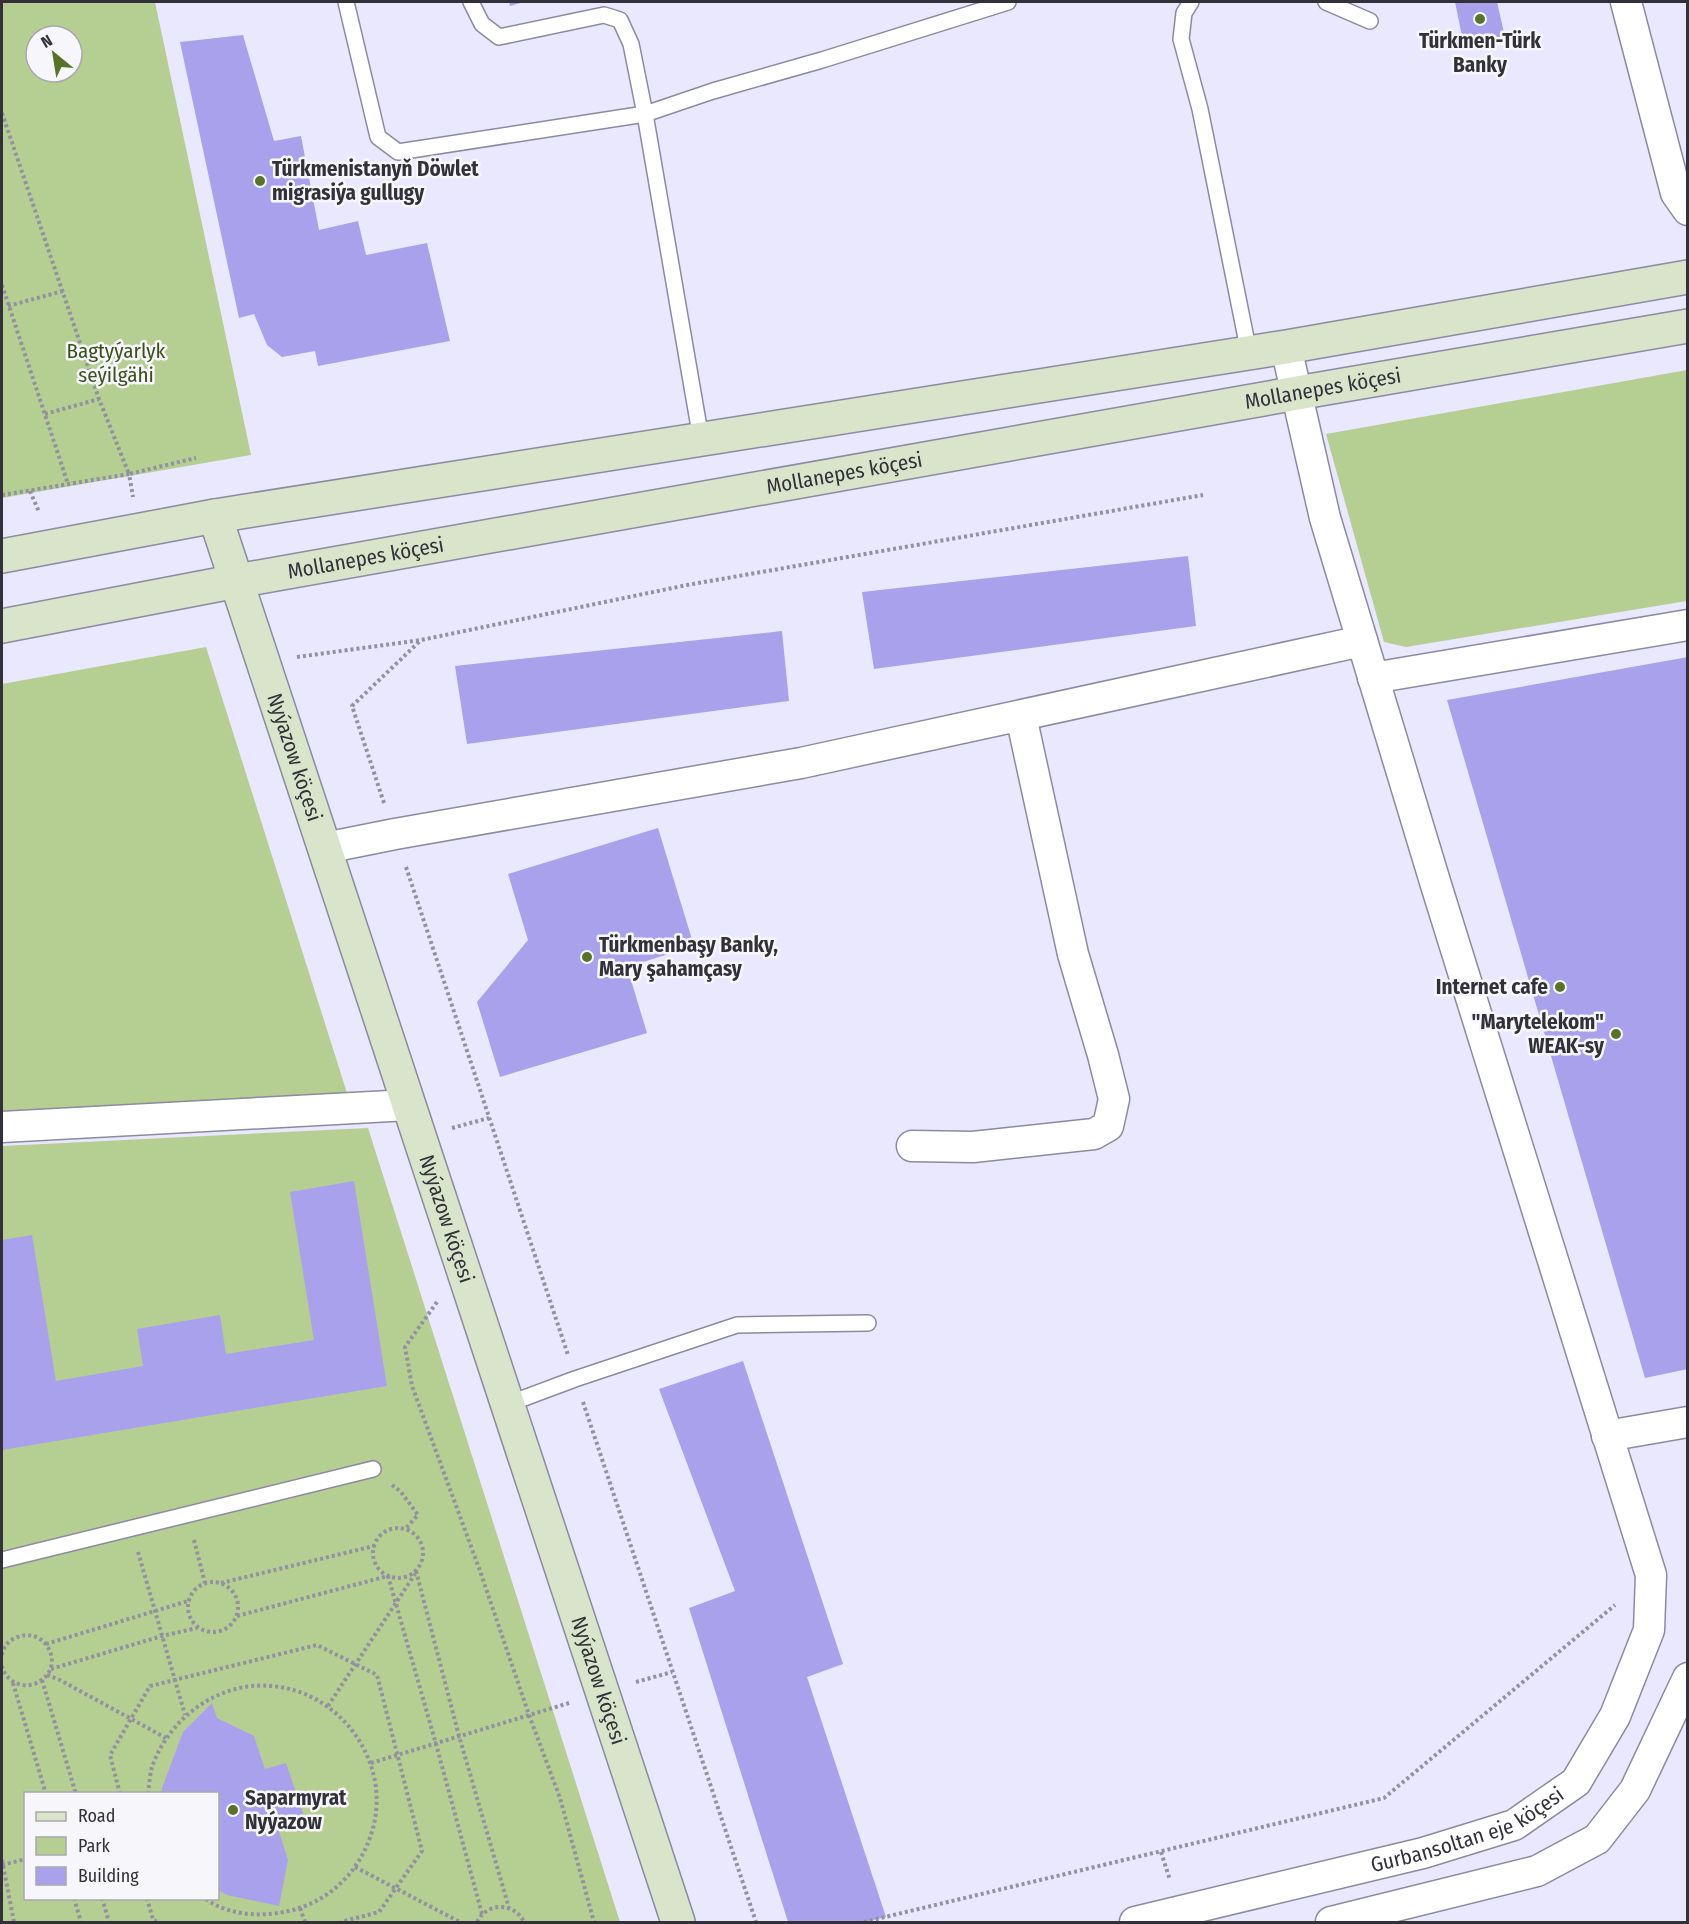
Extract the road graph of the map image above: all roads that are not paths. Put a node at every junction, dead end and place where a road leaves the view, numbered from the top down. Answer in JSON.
{"nodes":[{"id":1,"x":346,"y":2,"type":"edge"},
{"id":2,"x":471,"y":2,"type":"edge"},
{"id":3,"x":1008,"y":2,"type":"edge"},
{"id":4,"x":1191,"y":2,"type":"edge"},
{"id":5,"x":1326,"y":2,"type":"edge"},
{"id":6,"x":1626,"y":2,"type":"edge"},
{"id":7,"x":1370,"y":21,"type":"dead end"},
{"id":8,"x":645,"y":114,"type":"junction"},
{"id":9,"x":1688,"y":210,"type":"edge"},
{"id":10,"x":1688,"y":277,"type":"edge"},
{"id":11,"x":1688,"y":326,"type":"edge"},
{"id":12,"x":1286,"y":347,"type":"junction"},
{"id":13,"x":1249,"y":353,"type":"junction"},
{"id":14,"x":1297,"y":393,"type":"junction"},
{"id":15,"x":701,"y":439,"type":"junction"},
{"id":16,"x":215,"y":516,"type":"junction"},
{"id":17,"x":2,"y":556,"type":"edge"},
{"id":18,"x":237,"y":581,"type":"junction"},
{"id":19,"x":1688,"y":625,"type":"edge"},
{"id":20,"x":2,"y":626,"type":"edge"},
{"id":21,"x":1362,"y":641,"type":"junction"},
{"id":22,"x":1373,"y":678,"type":"junction"},
{"id":23,"x":1021,"y":716,"type":"junction"},
{"id":24,"x":325,"y":848,"type":"junction"},
{"id":25,"x":410,"y":1105,"type":"junction"},
{"id":26,"x":2,"y":1127,"type":"edge"},
{"id":27,"x":912,"y":1146,"type":"dead end"},
{"id":28,"x":868,"y":1323,"type":"dead end"},
{"id":29,"x":508,"y":1404,"type":"junction"},
{"id":30,"x":1688,"y":1422,"type":"edge"},
{"id":31,"x":1607,"y":1436,"type":"junction"},
{"id":32,"x":373,"y":1469,"type":"road end"},
{"id":33,"x":2,"y":1560,"type":"edge"},
{"id":34,"x":1688,"y":1678,"type":"edge"},
{"id":35,"x":678,"y":1923,"type":"edge"},
{"id":36,"x":1135,"y":1923,"type":"edge"},
{"id":37,"x":1331,"y":1923,"type":"edge"}],
"edges":[{"from":1,"to":8,"type":"lane"},
{"from":2,"to":8,"type":"lane"},
{"from":3,"to":8,"type":"lane"},
{"from":4,"to":13,"type":"lane"},
{"from":5,"to":7,"type":"lane"},
{"from":6,"to":9,"type":"street"},
{"from":8,"to":15,"type":"lane"},
{"from":10,"to":12,"type":"street"},
{"from":11,"to":14,"type":"street","name":"Mollanepes köçesi"},
{"from":12,"to":13,"type":"street"},
{"from":12,"to":14,"type":"street","name":"Gurbansoltan eje köçesi"},
{"from":13,"to":15,"type":"street"},
{"from":14,"to":18,"type":"street","name":"Mollanepes köçesi"},
{"from":14,"to":21,"type":"street","name":"Gurbansoltan eje köçesi"},
{"from":15,"to":16,"type":"street"},
{"from":16,"to":17,"type":"street"},
{"from":16,"to":18,"type":"street","name":"Nyýazow köçesi"},
{"from":18,"to":20,"type":"street","name":"Mollanepes köçesi"},
{"from":18,"to":24,"type":"street","name":"Nyýazow köçesi"},
{"from":19,"to":22,"type":"street"},
{"from":21,"to":22,"type":"street","name":"Gurbansoltan eje köçesi"},
{"from":21,"to":23,"type":"street"},
{"from":22,"to":31,"type":"street","name":"Gurbansoltan eje köçesi"},
{"from":23,"to":24,"type":"street"},
{"from":23,"to":27,"type":"street"},
{"from":24,"to":25,"type":"street","name":"Nyýazow köçesi"},
{"from":25,"to":26,"type":"street"},
{"from":25,"to":29,"type":"street","name":"Nyýazow köçesi"},
{"from":28,"to":29,"type":"lane"},
{"from":29,"to":35,"type":"street","name":"Nyýazow köçesi"},
{"from":30,"to":31,"type":"street"},
{"from":31,"to":36,"type":"street","name":"Gurbansoltan eje köçesi"},
{"from":32,"to":33,"type":"lane"},
{"from":34,"to":37,"type":"street"}]}
